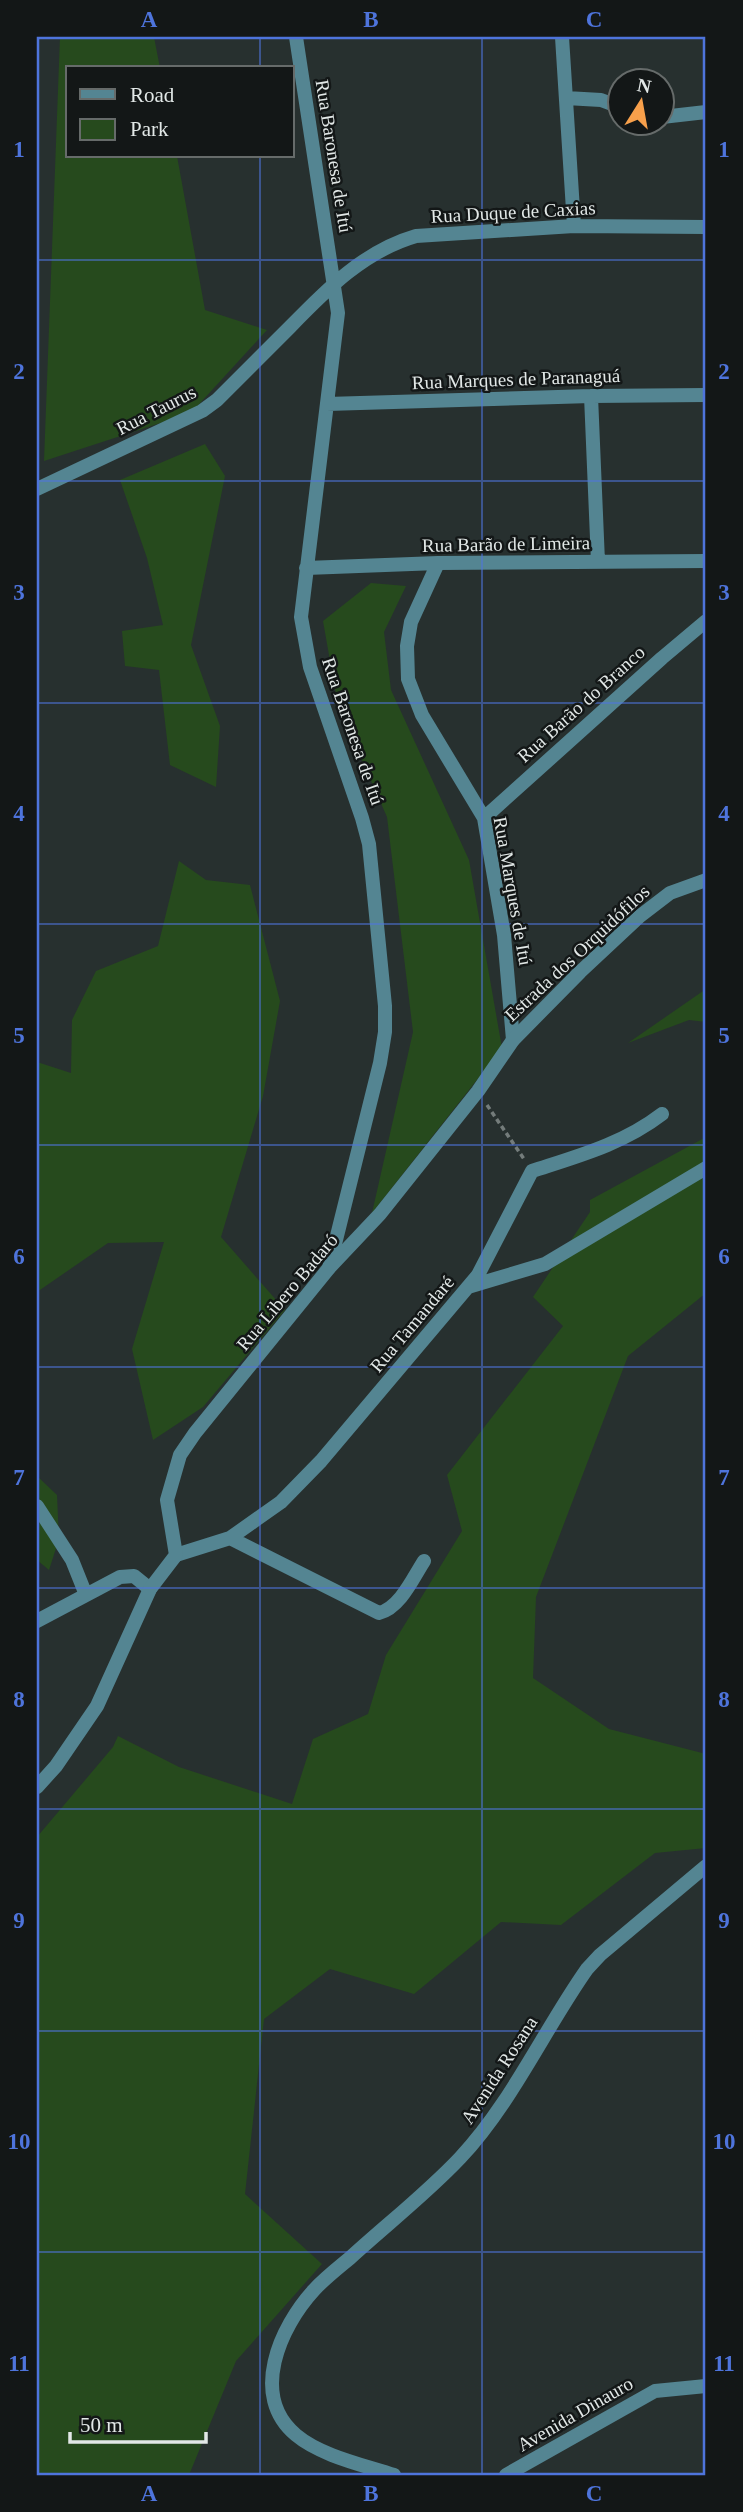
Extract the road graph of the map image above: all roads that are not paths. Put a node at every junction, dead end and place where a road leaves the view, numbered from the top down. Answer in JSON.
{"nodes":[{"id":1,"x":296,"y":37,"type":"edge"},
{"id":2,"x":562,"y":37,"type":"edge"},
{"id":3,"x":566,"y":98,"type":"junction"},
{"id":4,"x":606,"y":102,"type":"edge"},
{"id":5,"x":706,"y":113,"type":"edge"},
{"id":6,"x":676,"y":116,"type":"edge"},
{"id":7,"x":574,"y":226,"type":"junction"},
{"id":8,"x":706,"y":227,"type":"edge"},
{"id":9,"x":334,"y":282,"type":"junction"},
{"id":10,"x":706,"y":395,"type":"edge"},
{"id":11,"x":591,"y":396,"type":"junction"},
{"id":12,"x":327,"y":404,"type":"junction"},
{"id":13,"x":37,"y":489,"type":"edge"},
{"id":14,"x":706,"y":561,"type":"edge"},
{"id":15,"x":598,"y":562,"type":"junction"},
{"id":16,"x":438,"y":564,"type":"junction"},
{"id":17,"x":306,"y":568,"type":"junction"},
{"id":18,"x":706,"y":621,"type":"edge"},
{"id":19,"x":484,"y":818,"type":"junction"},
{"id":20,"x":706,"y":880,"type":"edge"},
{"id":21,"x":513,"y":1040,"type":"junction"},
{"id":22,"x":662,"y":1114,"type":"dead end"},
{"id":23,"x":706,"y":1168,"type":"edge"},
{"id":24,"x":329,"y":1268,"type":"junction"},
{"id":25,"x":468,"y":1287,"type":"junction"},
{"id":26,"x":37,"y":1506,"type":"edge"},
{"id":27,"x":230,"y":1538,"type":"junction"},
{"id":28,"x":176,"y":1555,"type":"junction"},
{"id":29,"x":424,"y":1561,"type":"dead end"},
{"id":30,"x":150,"y":1589,"type":"junction"},
{"id":31,"x":86,"y":1595,"type":"junction"},
{"id":32,"x":37,"y":1621,"type":"edge"},
{"id":33,"x":37,"y":1787,"type":"edge"},
{"id":34,"x":706,"y":1866,"type":"edge"},
{"id":35,"x":706,"y":2386,"type":"edge"},
{"id":36,"x":394,"y":2475,"type":"edge"},
{"id":37,"x":506,"y":2475,"type":"edge"}],
"edges":[{"from":1,"to":9,"type":"street","name":"Rua Baronesa de Itú"},
{"from":2,"to":3,"type":"street"},
{"from":3,"to":4,"type":"street"},
{"from":3,"to":7,"type":"street"},
{"from":5,"to":6,"type":"street"},
{"from":7,"to":8,"type":"street","name":"Rua Duque de Caxias"},
{"from":7,"to":9,"type":"street","name":"Rua Duque de Caxias"},
{"from":9,"to":12,"type":"street","name":"Rua Baronesa de Itú"},
{"from":9,"to":13,"type":"street","name":"Rua Taurus"},
{"from":10,"to":11,"type":"street","name":"Rua Marques de Paranaguá"},
{"from":11,"to":12,"type":"street","name":"Rua Marques de Paranaguá"},
{"from":11,"to":15,"type":"street"},
{"from":12,"to":17,"type":"street","name":"Rua Baronesa de Itú"},
{"from":14,"to":15,"type":"street","name":"Rua Barão de Limeira"},
{"from":15,"to":16,"type":"street","name":"Rua Barão de Limeira"},
{"from":16,"to":17,"type":"street","name":"Rua Barão de Limeira"},
{"from":16,"to":19,"type":"street","name":"Rua Marques de Itú"},
{"from":17,"to":24,"type":"street","name":"Rua Baronesa de Itú"},
{"from":18,"to":19,"type":"street","name":"Rua Barão do Branco"},
{"from":19,"to":21,"type":"street","name":"Rua Marques de Itú"},
{"from":20,"to":21,"type":"street","name":"Estrada dos Orquidófilos"},
{"from":21,"to":24,"type":"street","name":"Rua Libero Badaró"},
{"from":22,"to":25,"type":"street","name":"Rua Tamandaré"},
{"from":23,"to":25,"type":"street"},
{"from":24,"to":28,"type":"street","name":"Rua Libero Badaró"},
{"from":25,"to":27,"type":"street","name":"Rua Tamandaré"},
{"from":26,"to":31,"type":"street"},
{"from":27,"to":28,"type":"street","name":"Rua Tamandaré"},
{"from":27,"to":29,"type":"street"},
{"from":28,"to":30,"type":"street"},
{"from":30,"to":31,"type":"street"},
{"from":30,"to":33,"type":"street"},
{"from":31,"to":32,"type":"street"},
{"from":34,"to":36,"type":"street","name":"Avenida Rosana"},
{"from":35,"to":37,"type":"street","name":"Avenida Dinauro"}]}
